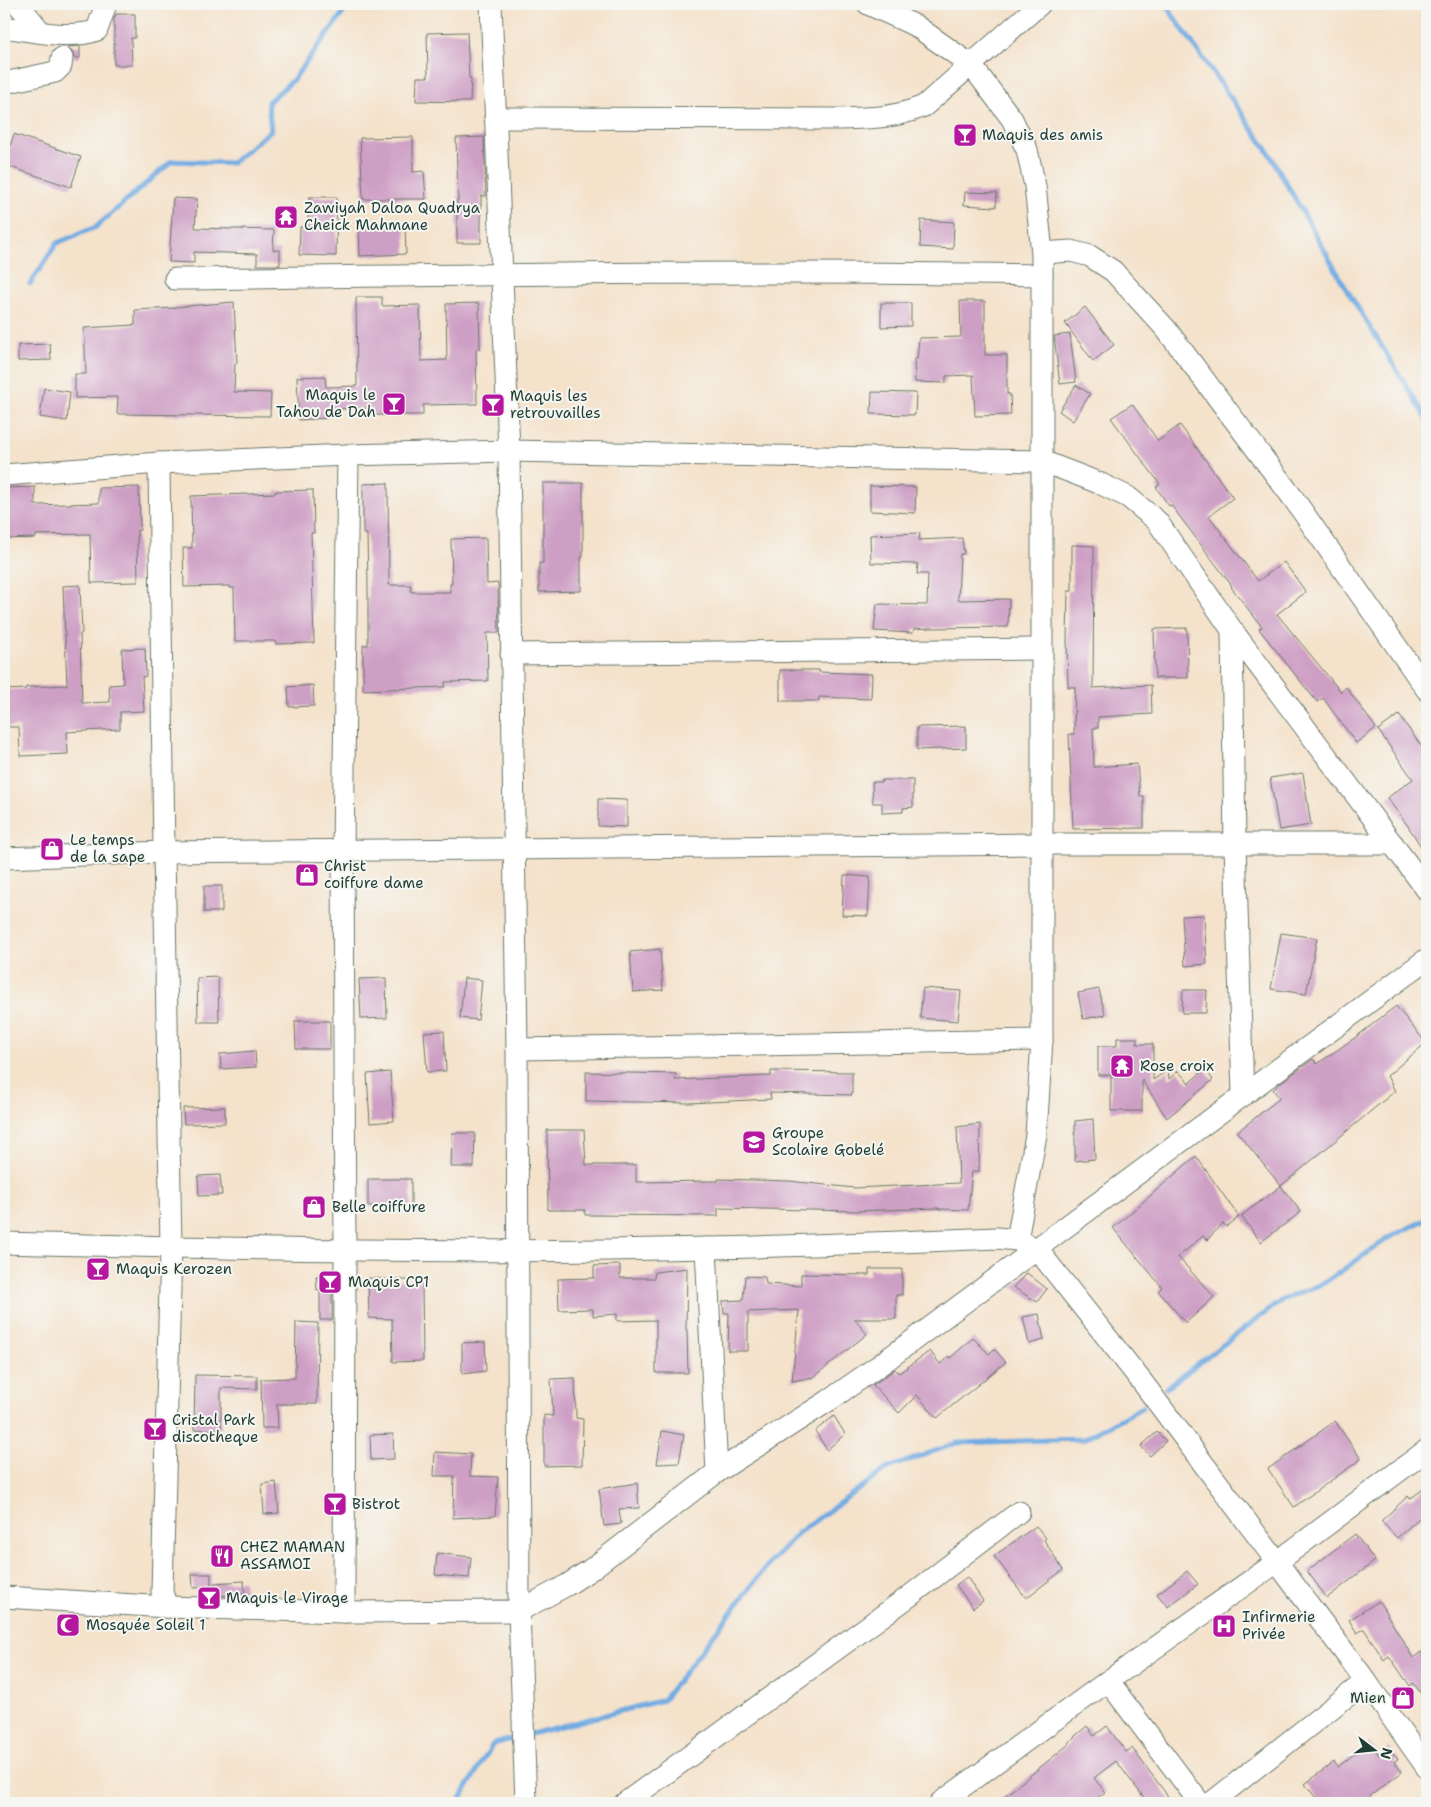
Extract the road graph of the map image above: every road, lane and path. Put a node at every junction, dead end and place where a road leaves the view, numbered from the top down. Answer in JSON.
{"nodes":[{"id":1,"x":18,"y":4,"type":"edge"},
{"id":2,"x":106,"y":4,"type":"edge"},
{"id":3,"x":491,"y":4,"type":"edge"},
{"id":4,"x":868,"y":4,"type":"edge"},
{"id":5,"x":1040,"y":4,"type":"edge"},
{"id":6,"x":4,"y":27,"type":"edge"},
{"id":7,"x":40,"y":32,"type":"junction"},
{"id":8,"x":62,"y":44,"type":"junction"},
{"id":9,"x":972,"y":65,"type":"junction"},
{"id":10,"x":4,"y":82,"type":"edge"},
{"id":11,"x":495,"y":118,"type":"junction"},
{"id":12,"x":1042,"y":253,"type":"junction"},
{"id":13,"x":503,"y":275,"type":"junction"},
{"id":14,"x":1042,"y":275,"type":"junction"},
{"id":15,"x":175,"y":279,"type":"dead end"},
{"id":16,"x":509,"y":451,"type":"junction"},
{"id":17,"x":348,"y":455,"type":"junction"},
{"id":18,"x":1042,"y":461,"type":"junction"},
{"id":19,"x":159,"y":463,"type":"junction"},
{"id":20,"x":4,"y":475,"type":"edge"},
{"id":21,"x":1232,"y":630,"type":"junction"},
{"id":22,"x":1040,"y":649,"type":"junction"},
{"id":23,"x":512,"y":654,"type":"junction"},
{"id":24,"x":1427,"y":690,"type":"edge"},
{"id":25,"x":1042,"y":844,"type":"junction"},
{"id":26,"x":1235,"y":844,"type":"junction"},
{"id":27,"x":1393,"y":844,"type":"junction"},
{"id":28,"x":514,"y":849,"type":"junction"},
{"id":29,"x":343,"y":851,"type":"junction"},
{"id":30,"x":164,"y":852,"type":"junction"},
{"id":31,"x":4,"y":858,"type":"edge"},
{"id":32,"x":1427,"y":890,"type":"edge"},
{"id":33,"x":1427,"y":958,"type":"edge"},
{"id":34,"x":1042,"y":1040,"type":"junction"},
{"id":35,"x":517,"y":1049,"type":"junction"},
{"id":36,"x":1243,"y":1095,"type":"junction"},
{"id":37,"x":1017,"y":1240,"type":"junction"},
{"id":38,"x":4,"y":1243,"type":"edge"},
{"id":39,"x":171,"y":1248,"type":"junction"},
{"id":40,"x":706,"y":1248,"type":"junction"},
{"id":41,"x":1037,"y":1249,"type":"junction"},
{"id":42,"x":345,"y":1250,"type":"junction"},
{"id":43,"x":517,"y":1250,"type":"junction"},
{"id":44,"x":1427,"y":1450,"type":"edge"},
{"id":45,"x":717,"y":1472,"type":"junction"},
{"id":46,"x":1019,"y":1512,"type":"dead end"},
{"id":47,"x":1277,"y":1562,"type":"junction"},
{"id":48,"x":4,"y":1597,"type":"edge"},
{"id":49,"x":167,"y":1607,"type":"junction"},
{"id":50,"x":519,"y":1611,"type":"junction"},
{"id":51,"x":344,"y":1612,"type":"junction"},
{"id":52,"x":1366,"y":1680,"type":"junction"},
{"id":53,"x":1108,"y":1681,"type":"junction"},
{"id":54,"x":1427,"y":1768,"type":"edge"},
{"id":55,"x":526,"y":1803,"type":"edge"},
{"id":56,"x":625,"y":1803,"type":"edge"},
{"id":57,"x":940,"y":1803,"type":"edge"},
{"id":58,"x":1200,"y":1803,"type":"edge"},
{"id":59,"x":1211,"y":1803,"type":"edge"}],
"edges":[{"from":1,"to":7,"type":"street"},
{"from":2,"to":8,"type":"street"},
{"from":3,"to":11,"type":"street"},
{"from":4,"to":9,"type":"street"},
{"from":5,"to":9,"type":"street"},
{"from":6,"to":7,"type":"street"},
{"from":7,"to":8,"type":"street"},
{"from":8,"to":10,"type":"street"},
{"from":9,"to":11,"type":"street"},
{"from":9,"to":12,"type":"street"},
{"from":11,"to":13,"type":"street"},
{"from":12,"to":14,"type":"street"},
{"from":12,"to":24,"type":"street"},
{"from":13,"to":14,"type":"street"},
{"from":13,"to":15,"type":"street"},
{"from":13,"to":16,"type":"street"},
{"from":14,"to":18,"type":"street"},
{"from":16,"to":17,"type":"street"},
{"from":16,"to":18,"type":"street"},
{"from":16,"to":23,"type":"street"},
{"from":17,"to":19,"type":"street"},
{"from":17,"to":29,"type":"street"},
{"from":18,"to":21,"type":"street"},
{"from":18,"to":22,"type":"street"},
{"from":19,"to":20,"type":"street"},
{"from":19,"to":30,"type":"street"},
{"from":21,"to":26,"type":"street"},
{"from":21,"to":27,"type":"street"},
{"from":22,"to":23,"type":"street"},
{"from":22,"to":25,"type":"street"},
{"from":23,"to":28,"type":"street"},
{"from":25,"to":26,"type":"street"},
{"from":25,"to":28,"type":"street"},
{"from":25,"to":34,"type":"street"},
{"from":26,"to":27,"type":"street"},
{"from":26,"to":36,"type":"street"},
{"from":27,"to":32,"type":"street"},
{"from":28,"to":29,"type":"street"},
{"from":28,"to":35,"type":"street"},
{"from":29,"to":30,"type":"street"},
{"from":29,"to":42,"type":"street"},
{"from":30,"to":31,"type":"street"},
{"from":30,"to":39,"type":"street"},
{"from":33,"to":36,"type":"street"},
{"from":34,"to":35,"type":"street"},
{"from":34,"to":37,"type":"street"},
{"from":35,"to":43,"type":"street"},
{"from":36,"to":41,"type":"street"},
{"from":37,"to":40,"type":"street"},
{"from":37,"to":41,"type":"street"},
{"from":38,"to":39,"type":"street"},
{"from":39,"to":42,"type":"street"},
{"from":39,"to":49,"type":"street"},
{"from":40,"to":43,"type":"street"},
{"from":40,"to":45,"type":"street"},
{"from":41,"to":45,"type":"street"},
{"from":41,"to":47,"type":"street"},
{"from":42,"to":43,"type":"street"},
{"from":42,"to":51,"type":"street"},
{"from":43,"to":50,"type":"street"},
{"from":44,"to":47,"type":"street"},
{"from":45,"to":50,"type":"street"},
{"from":46,"to":56,"type":"street"},
{"from":47,"to":52,"type":"street"},
{"from":47,"to":53,"type":"street"},
{"from":48,"to":49,"type":"street"},
{"from":49,"to":51,"type":"street"},
{"from":50,"to":51,"type":"street"},
{"from":50,"to":55,"type":"street"},
{"from":52,"to":54,"type":"street"},
{"from":52,"to":59,"type":"street"},
{"from":53,"to":57,"type":"street"},
{"from":53,"to":58,"type":"street"}]}
